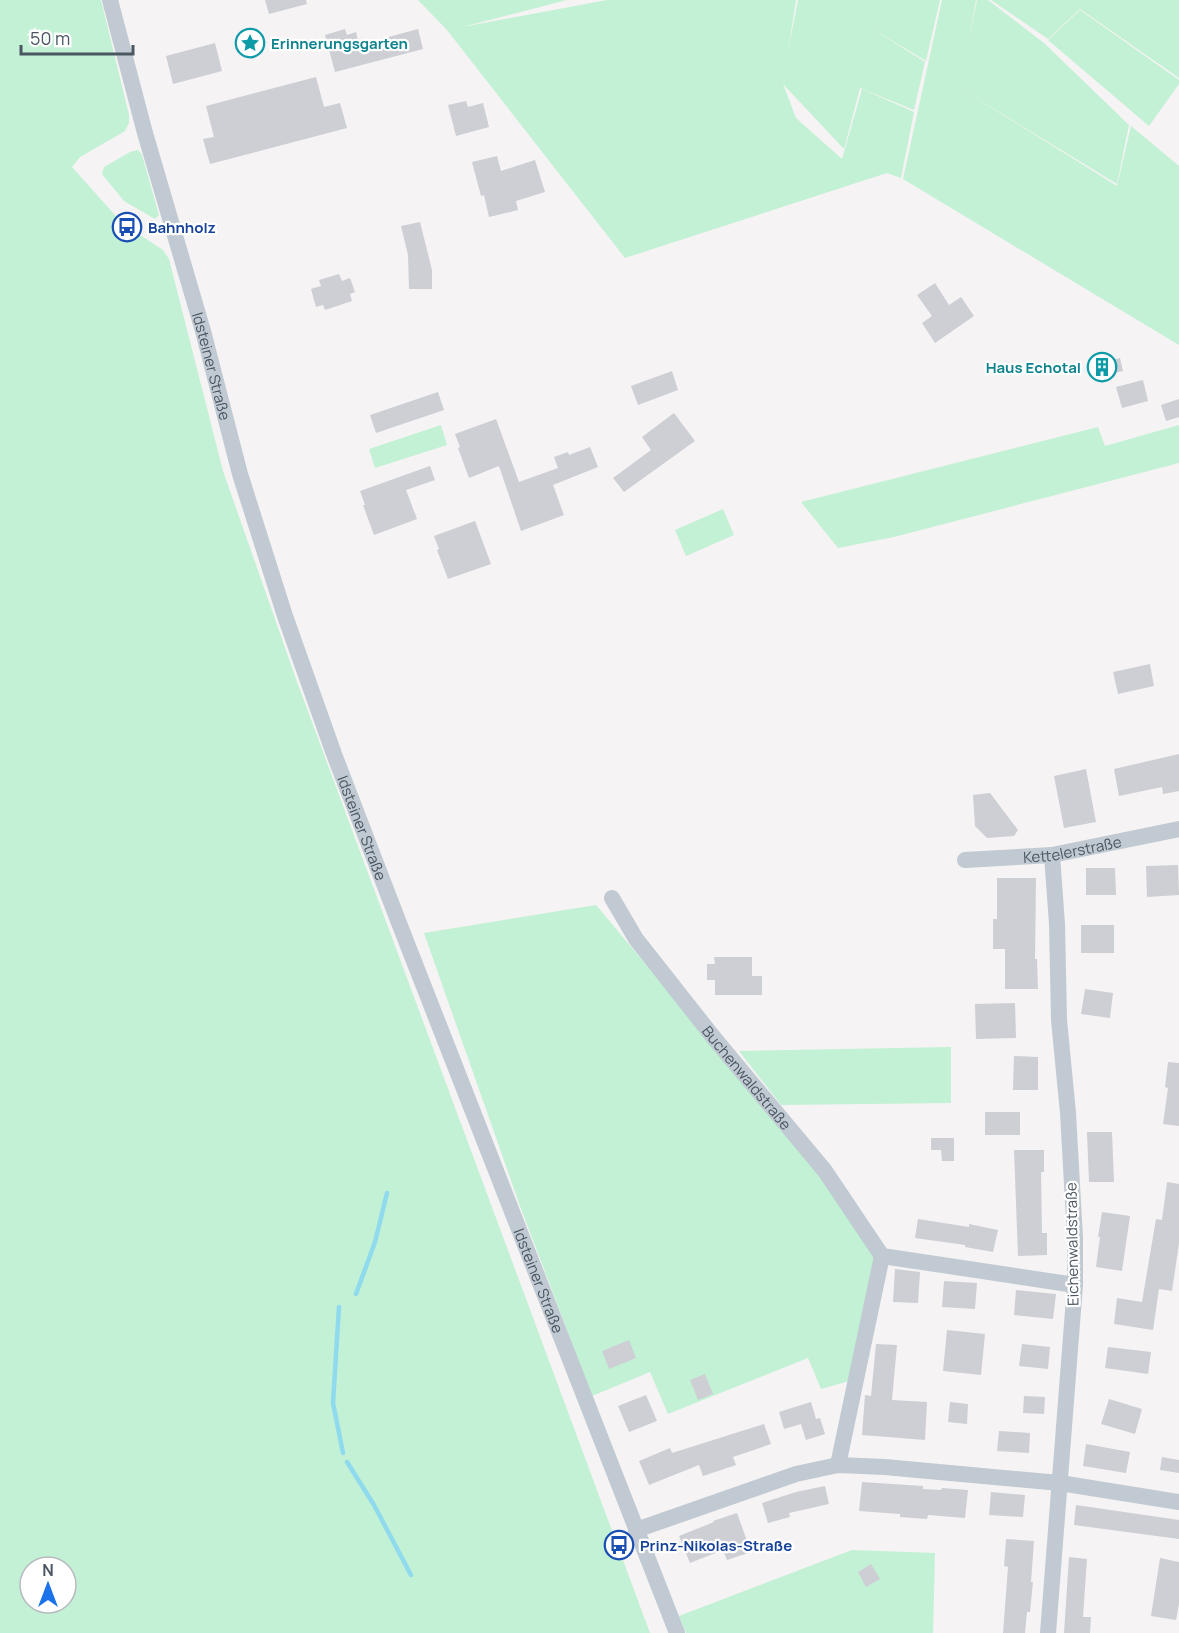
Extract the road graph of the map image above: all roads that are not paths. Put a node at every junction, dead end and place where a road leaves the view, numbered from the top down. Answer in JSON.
{"nodes":[{"id":1,"x":110,"y":0,"type":"edge"},
{"id":2,"x":1179,"y":829,"type":"edge"},
{"id":3,"x":1052,"y":855,"type":"junction"},
{"id":4,"x":964,"y":860,"type":"dead end"},
{"id":5,"x":612,"y":898,"type":"dead end"},
{"id":6,"x":882,"y":1256,"type":"junction"},
{"id":7,"x":1075,"y":1285,"type":"junction"},
{"id":8,"x":838,"y":1465,"type":"junction"},
{"id":9,"x":1060,"y":1483,"type":"junction"},
{"id":10,"x":1179,"y":1502,"type":"edge"},
{"id":11,"x":636,"y":1530,"type":"junction"},
{"id":12,"x":677,"y":1633,"type":"edge"},
{"id":13,"x":1048,"y":1633,"type":"edge"}],
"edges":[{"from":1,"to":11,"type":"street","name":"Idsteiner Straße"},
{"from":2,"to":3,"type":"street","name":"Kettelerstraße"},
{"from":3,"to":4,"type":"street","name":"Kettelerstraße"},
{"from":3,"to":7,"type":"street","name":"Eichenwaldstraße"},
{"from":5,"to":6,"type":"street","name":"Buchenwaldstraße"},
{"from":6,"to":7,"type":"street"},
{"from":6,"to":8,"type":"street"},
{"from":7,"to":9,"type":"street","name":"Eichenwaldstraße"},
{"from":8,"to":9,"type":"street"},
{"from":8,"to":11,"type":"street"},
{"from":9,"to":10,"type":"street"},
{"from":9,"to":13,"type":"street","name":"Eichenwaldstraße"},
{"from":11,"to":12,"type":"street","name":"Idsteiner Straße"}]}
